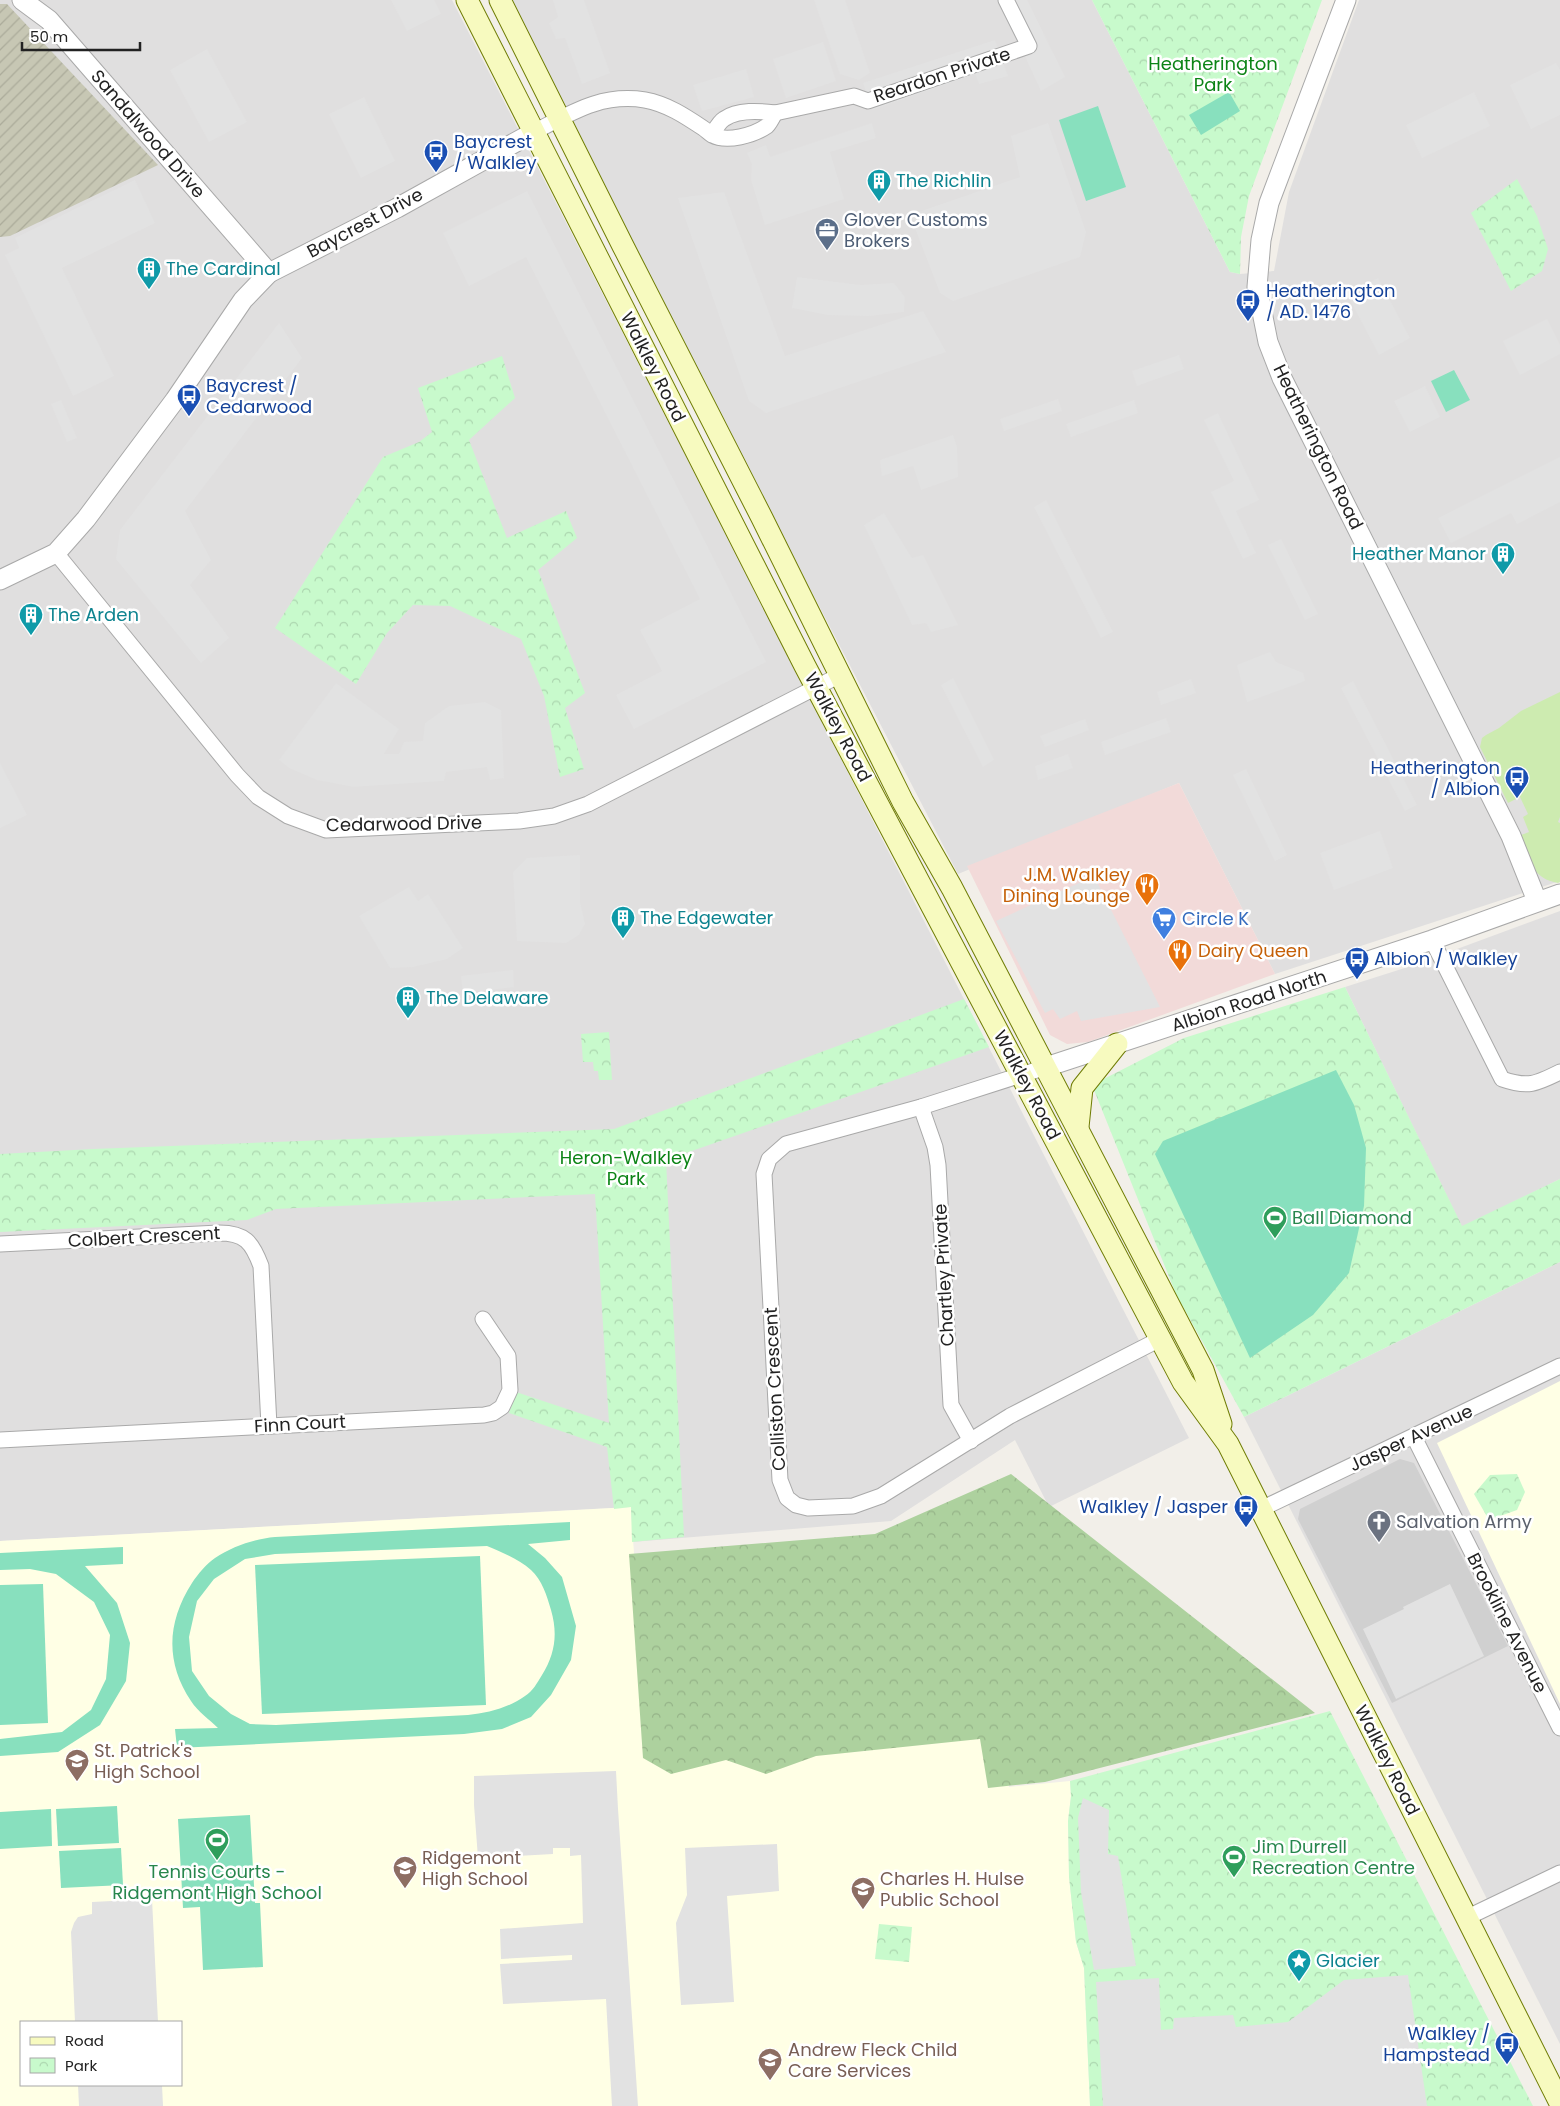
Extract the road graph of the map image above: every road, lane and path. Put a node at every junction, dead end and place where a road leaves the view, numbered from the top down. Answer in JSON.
{"nodes":[{"id":1,"x":22,"y":0,"type":"edge"},
{"id":2,"x":467,"y":0,"type":"edge"},
{"id":3,"x":500,"y":0,"type":"edge"},
{"id":4,"x":1006,"y":0,"type":"edge"},
{"id":5,"x":1346,"y":0,"type":"edge"},
{"id":6,"x":775,"y":113,"type":"junction"},
{"id":7,"x":560,"y":118,"type":"junction"},
{"id":8,"x":534,"y":132,"type":"junction"},
{"id":9,"x":712,"y":135,"type":"junction"},
{"id":10,"x":269,"y":273,"type":"junction"},
{"id":11,"x":56,"y":552,"type":"junction"},
{"id":12,"x":0,"y":580,"type":"edge"},
{"id":13,"x":840,"y":675,"type":"junction"},
{"id":14,"x":816,"y":687,"type":"junction"},
{"id":15,"x":1560,"y":894,"type":"edge"},
{"id":16,"x":1537,"y":901,"type":"junction"},
{"id":17,"x":1432,"y":940,"type":"junction"},
{"id":18,"x":1117,"y":1044,"type":"junction"},
{"id":19,"x":1046,"y":1067,"type":"junction"},
{"id":20,"x":1560,"y":1072,"type":"edge"},
{"id":21,"x":1023,"y":1076,"type":"junction"},
{"id":22,"x":921,"y":1107,"type":"junction"},
{"id":23,"x":1078,"y":1127,"type":"junction"},
{"id":24,"x":0,"y":1244,"type":"edge"},
{"id":25,"x":483,"y":1319,"type":"dead end"},
{"id":26,"x":1160,"y":1340,"type":"junction"},
{"id":27,"x":1560,"y":1366,"type":"edge"},
{"id":28,"x":268,"y":1426,"type":"junction"},
{"id":29,"x":1414,"y":1436,"type":"junction"},
{"id":30,"x":0,"y":1440,"type":"edge"},
{"id":31,"x":971,"y":1441,"type":"junction"},
{"id":32,"x":1228,"y":1444,"type":"junction"},
{"id":33,"x":1261,"y":1509,"type":"junction"},
{"id":34,"x":1560,"y":1728,"type":"edge"},
{"id":35,"x":1560,"y":1873,"type":"edge"},
{"id":36,"x":1466,"y":1918,"type":"junction"},
{"id":37,"x":1560,"y":2103,"type":"edge"}],
"edges":[{"from":1,"to":10,"type":"street","name":"Sandalwood Drive"},
{"from":2,"to":8,"type":"main road","name":"Walkley Road"},
{"from":3,"to":7,"type":"main road","name":"Walkley Road"},
{"from":4,"to":6,"type":"street","name":"Reardon Private"},
{"from":5,"to":16,"type":"street","name":"Heatherington Road"},
{"from":6,"to":9,"type":"street","name":"Reardon Private"},
{"from":6,"to":9,"type":"street"},
{"from":7,"to":8,"type":"street"},
{"from":7,"to":9,"type":"street"},
{"from":7,"to":13,"type":"main road","name":"Walkley Road"},
{"from":8,"to":10,"type":"street","name":"Baycrest Drive"},
{"from":8,"to":14,"type":"main road","name":"Walkley Road"},
{"from":10,"to":11,"type":"street","name":"Baycrest Drive"},
{"from":11,"to":12,"type":"street","name":"Baycrest Drive"},
{"from":11,"to":14,"type":"street","name":"Cedarwood Drive"},
{"from":13,"to":14,"type":"street","name":"Cedarwood Drive"},
{"from":13,"to":19,"type":"main road","name":"Walkley Road"},
{"from":14,"to":21,"type":"main road","name":"Walkley Road"},
{"from":15,"to":16,"type":"street","name":"Albion Road North"},
{"from":16,"to":17,"type":"street","name":"Albion Road North"},
{"from":17,"to":18,"type":"street","name":"Albion Road North"},
{"from":17,"to":20,"type":"street"},
{"from":18,"to":19,"type":"street","name":"Albion Road North"},
{"from":18,"to":23,"type":"main road"},
{"from":19,"to":21,"type":"street","name":"Albion Road North"},
{"from":19,"to":23,"type":"main road","name":"Walkley Road"},
{"from":21,"to":22,"type":"street","name":"Colliston Crescent"},
{"from":21,"to":26,"type":"main road","name":"Walkley Road"},
{"from":22,"to":31,"type":"street","name":"Chartley Private"},
{"from":22,"to":31,"type":"street","name":"Colliston Crescent"},
{"from":23,"to":32,"type":"main road","name":"Walkley Road"},
{"from":24,"to":28,"type":"street","name":"Colbert Crescent"},
{"from":25,"to":28,"type":"street","name":"Finn Court"},
{"from":26,"to":31,"type":"street","name":"Colliston Crescent"},
{"from":26,"to":32,"type":"main road","name":"Walkley Road"},
{"from":27,"to":29,"type":"street","name":"Jasper Avenue"},
{"from":28,"to":30,"type":"street","name":"Finn Court"},
{"from":29,"to":33,"type":"street","name":"Jasper Avenue"},
{"from":29,"to":34,"type":"street","name":"Brookline Avenue"},
{"from":32,"to":33,"type":"main road","name":"Walkley Road"},
{"from":33,"to":36,"type":"main road","name":"Walkley Road"},
{"from":35,"to":36,"type":"street"},
{"from":36,"to":37,"type":"main road","name":"Walkley Road"}]}
